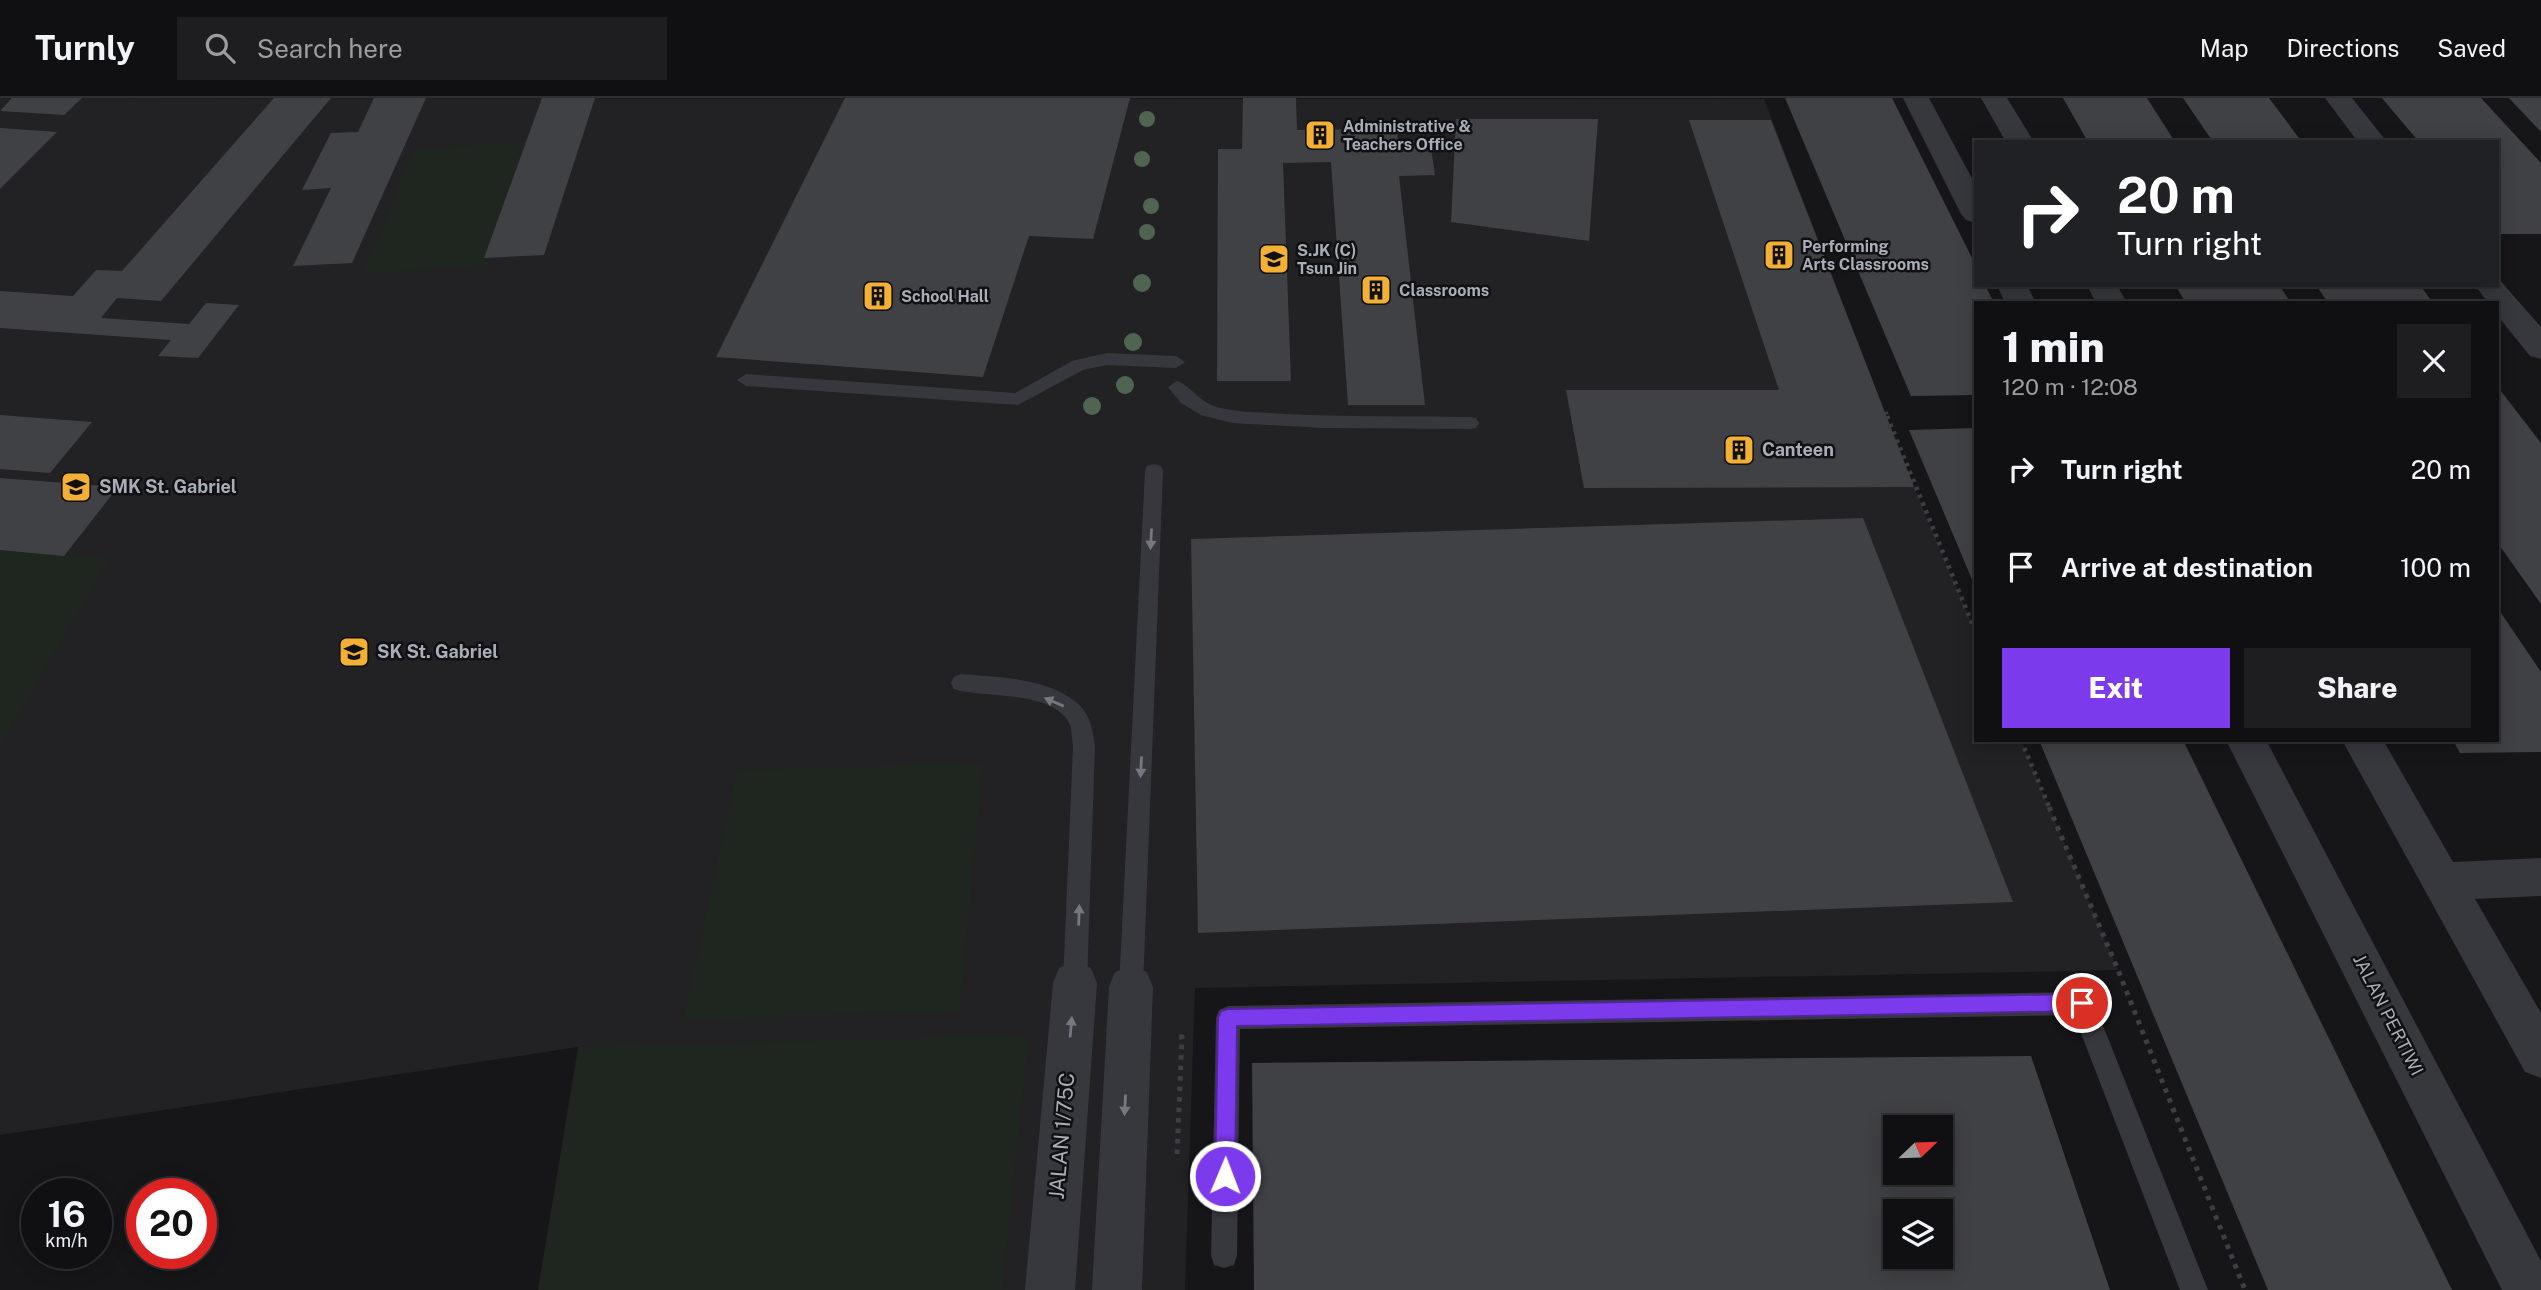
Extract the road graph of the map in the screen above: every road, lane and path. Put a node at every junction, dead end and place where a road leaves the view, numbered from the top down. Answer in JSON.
{"nodes":[{"id":1,"x":1916,"y":98,"type":"edge"},
{"id":2,"x":1994,"y":98,"type":"edge"},
{"id":3,"x":2338,"y":98,"type":"edge"},
{"id":4,"x":2019,"y":140,"type":"edge"},
{"id":5,"x":2371,"y":140,"type":"edge"},
{"id":6,"x":1974,"y":210,"type":"edge"},
{"id":7,"x":2492,"y":287,"type":"edge"},
{"id":8,"x":2541,"y":348,"type":"edge"},
{"id":9,"x":1176,"y":362,"type":"dead end"},
{"id":10,"x":746,"y":380,"type":"dead end"},
{"id":11,"x":1177,"y":387,"type":"dead end"},
{"id":12,"x":1886,"y":412,"type":"dead end"},
{"id":13,"x":1470,"y":423,"type":"dead end"},
{"id":14,"x":1154,"y":471,"type":"dead end"},
{"id":15,"x":1974,"y":628,"type":"edge"},
{"id":16,"x":961,"y":683,"type":"dead end"},
{"id":17,"x":2022,"y":742,"type":"edge"},
{"id":18,"x":2247,"y":742,"type":"edge"},
{"id":19,"x":2363,"y":742,"type":"edge"},
{"id":20,"x":2541,"y":877,"type":"edge"},
{"id":21,"x":2442,"y":881,"type":"junction"},
{"id":22,"x":1075,"y":983,"type":"joint"},
{"id":23,"x":1131,"y":988,"type":"joint"},
{"id":24,"x":2541,"y":1056,"type":"edge"},
{"id":25,"x":1224,"y":1255,"type":"dead end"},
{"id":26,"x":1049,"y":1290,"type":"edge"},
{"id":27,"x":1117,"y":1290,"type":"edge"},
{"id":28,"x":2194,"y":1290,"type":"edge"},
{"id":29,"x":2245,"y":1290,"type":"edge"},
{"id":30,"x":2529,"y":1290,"type":"edge"}],
"edges":[{"from":1,"to":6,"type":"street"},
{"from":2,"to":4,"type":"street"},
{"from":3,"to":5,"type":"street"},
{"from":7,"to":8,"type":"street"},
{"from":9,"to":10,"type":"lane"},
{"from":11,"to":13,"type":"lane"},
{"from":12,"to":15,"type":"path"},
{"from":14,"to":23,"type":"lane","one_way":true},
{"from":22,"to":16,"type":"lane","one_way":true},
{"from":17,"to":29,"type":"path"},
{"from":18,"to":30,"type":"street","name":"JALAN PERTIWI"},
{"from":19,"to":21,"type":"street"},
{"from":20,"to":21,"type":"street"},
{"from":21,"to":24,"type":"street"},
{"from":26,"to":22,"type":"street","name":"JALAN 1/75C","one_way":true},
{"from":23,"to":27,"type":"street","one_way":true},
{"from":25,"to":28,"type":"lane"}]}
